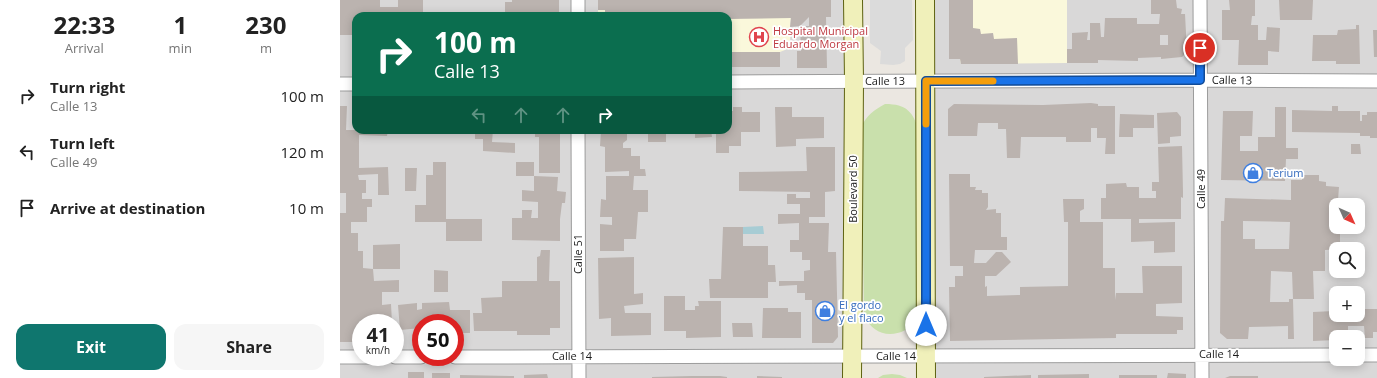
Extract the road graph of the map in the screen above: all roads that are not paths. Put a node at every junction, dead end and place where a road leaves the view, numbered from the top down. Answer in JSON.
{"nodes":[{"id":1,"x":578,"y":0,"type":"edge"},
{"id":2,"x":853,"y":0,"type":"edge"},
{"id":3,"x":925,"y":0,"type":"edge"},
{"id":4,"x":1200,"y":0,"type":"edge"},
{"id":5,"x":578,"y":12,"type":"edge"},
{"id":6,"x":1200,"y":80,"type":"junction"},
{"id":7,"x":854,"y":81,"type":"junction"},
{"id":8,"x":926,"y":81,"type":"junction"},
{"id":9,"x":1377,"y":81,"type":"edge"},
{"id":10,"x":732,"y":82,"type":"edge"},
{"id":11,"x":340,"y":84,"type":"edge"},
{"id":12,"x":352,"y":84,"type":"edge"},
{"id":13,"x":578,"y":134,"type":"edge"},
{"id":14,"x":1202,"y":354,"type":"junction"},
{"id":15,"x":1329,"y":355,"type":"edge"},
{"id":16,"x":1365,"y":355,"type":"edge"},
{"id":17,"x":1377,"y":355,"type":"edge"},
{"id":18,"x":578,"y":356,"type":"junction"},
{"id":19,"x":852,"y":356,"type":"junction"},
{"id":20,"x":926,"y":356,"type":"junction"},
{"id":21,"x":340,"y":357,"type":"edge"},
{"id":22,"x":352,"y":357,"type":"edge"},
{"id":23,"x":464,"y":357,"type":"edge"},
{"id":24,"x":579,"y":378,"type":"edge"},
{"id":25,"x":852,"y":378,"type":"edge"},
{"id":26,"x":926,"y":378,"type":"edge"},
{"id":27,"x":1202,"y":378,"type":"edge"}],
"edges":[{"from":1,"to":5,"type":"street"},
{"from":2,"to":7,"type":"main road","name":"Boulevard 50"},
{"from":3,"to":8,"type":"main road"},
{"from":4,"to":6,"type":"street","name":"Calle 49"},
{"from":6,"to":8,"type":"street","name":"Calle 13"},
{"from":6,"to":9,"type":"street","name":"Calle 13"},
{"from":6,"to":14,"type":"street","name":"Calle 49"},
{"from":7,"to":8,"type":"street","name":"Calle 13"},
{"from":7,"to":10,"type":"street","name":"Calle 13"},
{"from":7,"to":19,"type":"main road","name":"Boulevard 50"},
{"from":8,"to":20,"type":"main road"},
{"from":11,"to":12,"type":"street"},
{"from":13,"to":18,"type":"street","name":"Calle 51"},
{"from":14,"to":15,"type":"street","name":"Calle 14"},
{"from":14,"to":20,"type":"street","name":"Calle 14"},
{"from":14,"to":27,"type":"street","name":"Calle 49"},
{"from":16,"to":17,"type":"street"},
{"from":18,"to":19,"type":"street","name":"Calle 14"},
{"from":18,"to":23,"type":"street","name":"Calle 14"},
{"from":18,"to":24,"type":"street","name":"Calle 51"},
{"from":19,"to":20,"type":"street","name":"Calle 14"},
{"from":19,"to":25,"type":"main road","name":"Boulevard 50"},
{"from":20,"to":26,"type":"main road"},
{"from":21,"to":22,"type":"street"}]}
